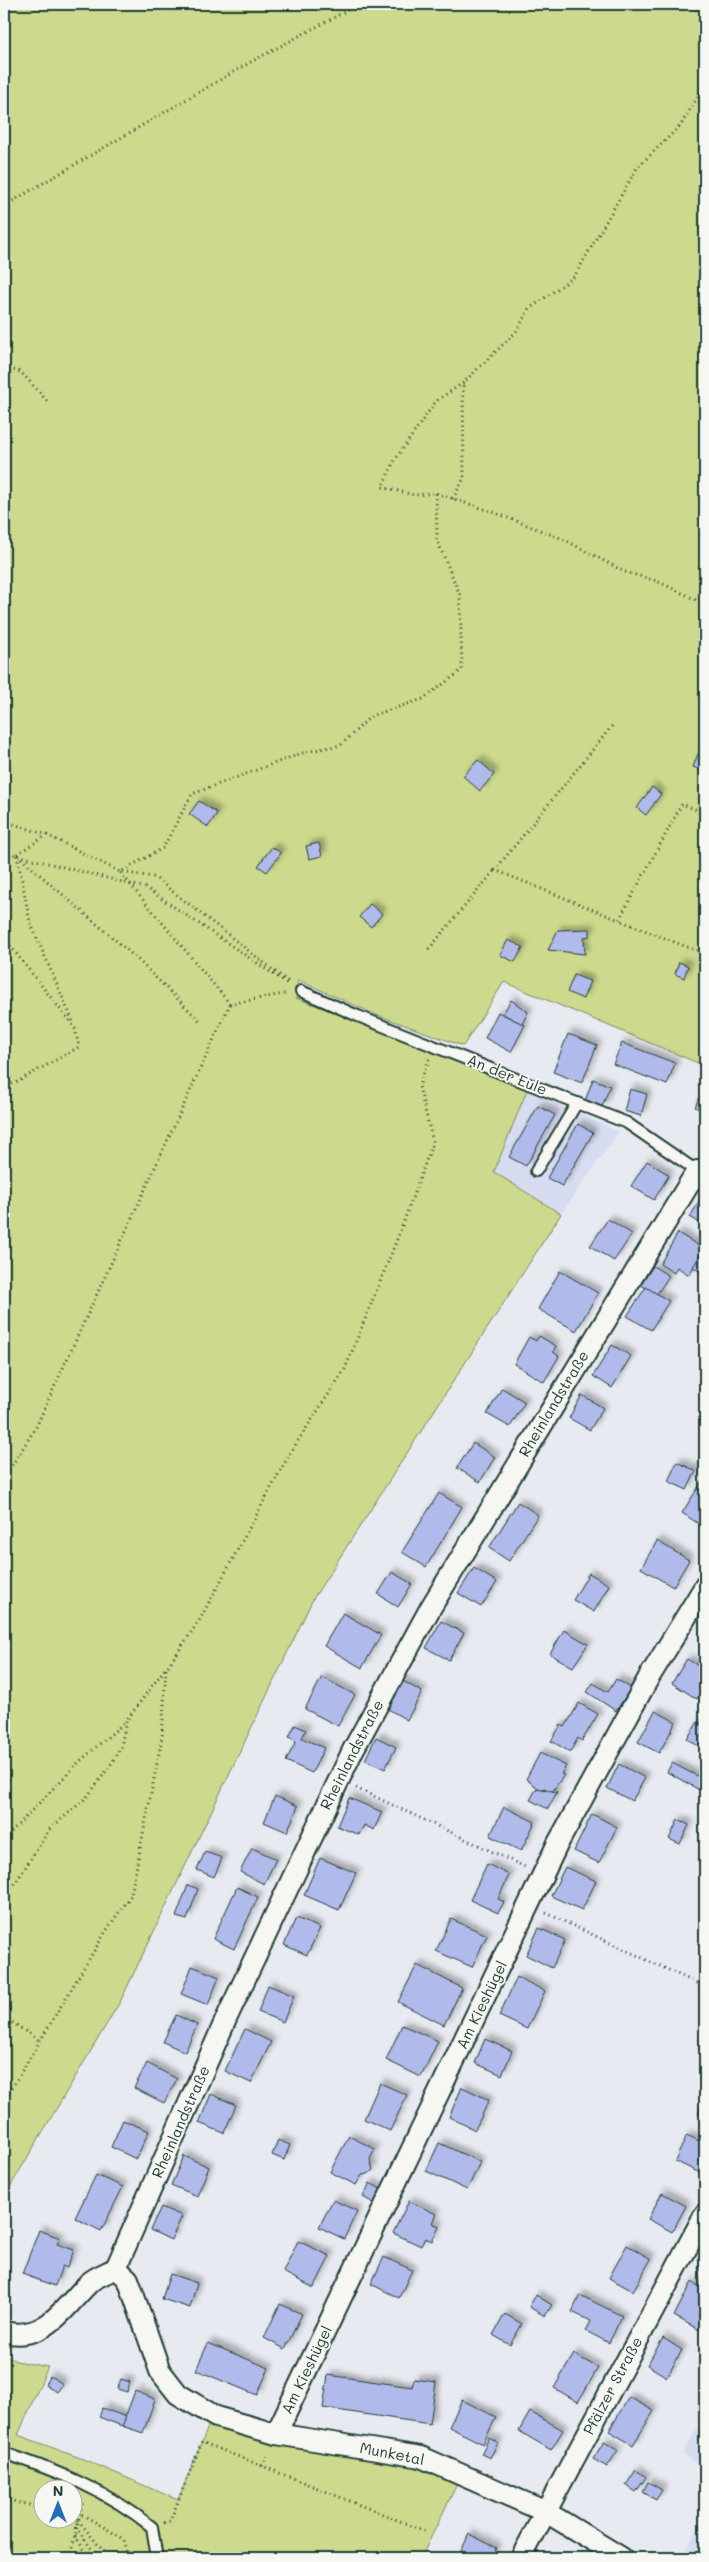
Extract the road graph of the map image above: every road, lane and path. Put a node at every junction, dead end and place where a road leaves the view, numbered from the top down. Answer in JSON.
{"nodes":[{"id":1,"x":359,"y":4,"type":"edge"},
{"id":2,"x":682,"y":4,"type":"edge"},
{"id":3,"x":705,"y":13,"type":"edge"},
{"id":4,"x":705,"y":84,"type":"edge"},
{"id":5,"x":4,"y":206,"type":"edge"},
{"id":6,"x":4,"y":368,"type":"edge"},
{"id":7,"x":463,"y":383,"type":"junction"},
{"id":8,"x":47,"y":401,"type":"dead end"},
{"id":9,"x":436,"y":493,"type":"junction"},
{"id":10,"x":453,"y":499,"type":"junction"},
{"id":11,"x":705,"y":604,"type":"edge"},
{"id":12,"x":612,"y":726,"type":"dead end"},
{"id":13,"x":705,"y":813,"type":"edge"},
{"id":14,"x":4,"y":821,"type":"edge"},
{"id":15,"x":47,"y":834,"type":"junction"},
{"id":16,"x":4,"y":852,"type":"edge"},
{"id":17,"x":16,"y":854,"type":"junction"},
{"id":18,"x":495,"y":870,"type":"junction"},
{"id":19,"x":120,"y":872,"type":"junction"},
{"id":20,"x":129,"y":883,"type":"junction"},
{"id":21,"x":620,"y":920,"type":"junction"},
{"id":22,"x":4,"y":938,"type":"edge"},
{"id":23,"x":429,"y":949,"type":"dead end"},
{"id":24,"x":705,"y":954,"type":"edge"},
{"id":25,"x":300,"y":991,"type":"junction"},
{"id":26,"x":230,"y":1004,"type":"junction"},
{"id":27,"x":201,"y":1022,"type":"dead end"},
{"id":28,"x":75,"y":1028,"type":"junction"},
{"id":29,"x":433,"y":1045,"type":"junction"},
{"id":30,"x":4,"y":1059,"type":"edge"},
{"id":31,"x":10,"y":1084,"type":"junction"},
{"id":32,"x":4,"y":1086,"type":"edge"},
{"id":33,"x":577,"y":1103,"type":"junction"},
{"id":34,"x":536,"y":1171,"type":"dead end"},
{"id":35,"x":701,"y":1173,"type":"edge"},
{"id":36,"x":4,"y":1478,"type":"edge"},
{"id":37,"x":705,"y":1586,"type":"edge"},
{"id":38,"x":166,"y":1669,"type":"junction"},
{"id":39,"x":126,"y":1721,"type":"junction"},
{"id":40,"x":339,"y":1780,"type":"junction"},
{"id":41,"x":4,"y":1839,"type":"edge"},
{"id":42,"x":544,"y":1875,"type":"junction"},
{"id":43,"x":4,"y":1895,"type":"edge"},
{"id":44,"x":530,"y":1906,"type":"junction"},
{"id":45,"x":705,"y":1987,"type":"edge"},
{"id":46,"x":4,"y":2017,"type":"edge"},
{"id":47,"x":40,"y":2041,"type":"junction"},
{"id":48,"x":4,"y":2101,"type":"edge"},
{"id":49,"x":705,"y":2214,"type":"edge"},
{"id":50,"x":4,"y":2230,"type":"edge"},
{"id":51,"x":116,"y":2268,"type":"junction"},
{"id":52,"x":4,"y":2282,"type":"edge"},
{"id":53,"x":4,"y":2332,"type":"edge"},
{"id":54,"x":276,"y":2434,"type":"junction"},
{"id":55,"x":4,"y":2453,"type":"edge"},
{"id":56,"x":4,"y":2499,"type":"edge"},
{"id":57,"x":32,"y":2506,"type":"edge"},
{"id":58,"x":546,"y":2512,"type":"junction"},
{"id":59,"x":82,"y":2516,"type":"edge"},
{"id":60,"x":82,"y":2525,"type":"edge"},
{"id":61,"x":152,"y":2527,"type":"junction"},
{"id":62,"x":76,"y":2530,"type":"edge"},
{"id":63,"x":79,"y":2530,"type":"edge"},
{"id":64,"x":425,"y":2531,"type":"dead end"},
{"id":65,"x":75,"y":2535,"type":"junction"},
{"id":66,"x":70,"y":2558,"type":"edge"},
{"id":67,"x":90,"y":2558,"type":"edge"},
{"id":68,"x":98,"y":2558,"type":"edge"},
{"id":69,"x":109,"y":2558,"type":"edge"},
{"id":70,"x":126,"y":2558,"type":"edge"},
{"id":71,"x":157,"y":2558,"type":"edge"},
{"id":72,"x":521,"y":2558,"type":"edge"},
{"id":73,"x":622,"y":2558,"type":"edge"}],
"edges":[{"from":1,"to":5,"type":"path"},
{"from":2,"to":3,"type":"path"},
{"from":4,"to":7,"type":"path"},
{"from":6,"to":8,"type":"path"},
{"from":7,"to":9,"type":"path"},
{"from":7,"to":10,"type":"path"},
{"from":9,"to":10,"type":"path"},
{"from":9,"to":19,"type":"path"},
{"from":10,"to":11,"type":"path"},
{"from":12,"to":18,"type":"path"},
{"from":13,"to":21,"type":"path"},
{"from":14,"to":15,"type":"path"},
{"from":15,"to":17,"type":"path"},
{"from":15,"to":19,"type":"path"},
{"from":16,"to":17,"type":"path"},
{"from":17,"to":20,"type":"path"},
{"from":17,"to":27,"type":"path"},
{"from":17,"to":28,"type":"path"},
{"from":18,"to":21,"type":"path"},
{"from":18,"to":23,"type":"path"},
{"from":19,"to":20,"type":"path"},
{"from":19,"to":25,"type":"path"},
{"from":20,"to":25,"type":"path"},
{"from":20,"to":26,"type":"path"},
{"from":21,"to":24,"type":"path"},
{"from":22,"to":28,"type":"path"},
{"from":25,"to":26,"type":"path"},
{"from":25,"to":29,"type":"lane","name":"An der Eule"},
{"from":26,"to":36,"type":"path"},
{"from":28,"to":31,"type":"path"},
{"from":29,"to":33,"type":"lane","name":"An der Eule"},
{"from":29,"to":38,"type":"path"},
{"from":30,"to":31,"type":"path"},
{"from":31,"to":32,"type":"path"},
{"from":33,"to":34,"type":"lane"},
{"from":33,"to":35,"type":"lane","name":"An der Eule"},
{"from":35,"to":40,"type":"street","name":"Rheinlandstraße"},
{"from":37,"to":42,"type":"street","name":"Am Kieshügel"},
{"from":38,"to":39,"type":"path"},
{"from":38,"to":47,"type":"path"},
{"from":39,"to":41,"type":"path"},
{"from":39,"to":43,"type":"path"},
{"from":40,"to":42,"type":"path"},
{"from":40,"to":51,"type":"street","name":"Rheinlandstraße"},
{"from":42,"to":44,"type":"street","name":"Am Kieshügel"},
{"from":44,"to":45,"type":"path"},
{"from":44,"to":54,"type":"street","name":"Am Kieshügel"},
{"from":46,"to":47,"type":"path"},
{"from":47,"to":48,"type":"path"},
{"from":49,"to":58,"type":"street","name":"Pfälzer Straße"},
{"from":50,"to":52,"type":"path"},
{"from":51,"to":53,"type":"street"},
{"from":51,"to":54,"type":"street","name":"Munketal"},
{"from":54,"to":58,"type":"street","name":"Munketal"},
{"from":55,"to":61,"type":"lane"},
{"from":56,"to":57,"type":"path"},
{"from":58,"to":72,"type":"street","name":"Pfälzer Straße"},
{"from":58,"to":73,"type":"street","name":"Munketal"},
{"from":59,"to":70,"type":"path"},
{"from":60,"to":69,"type":"path"},
{"from":61,"to":64,"type":"path"},
{"from":61,"to":71,"type":"lane"},
{"from":62,"to":65,"type":"path"},
{"from":63,"to":68,"type":"path"},
{"from":65,"to":66,"type":"path"},
{"from":65,"to":67,"type":"path"}]}
